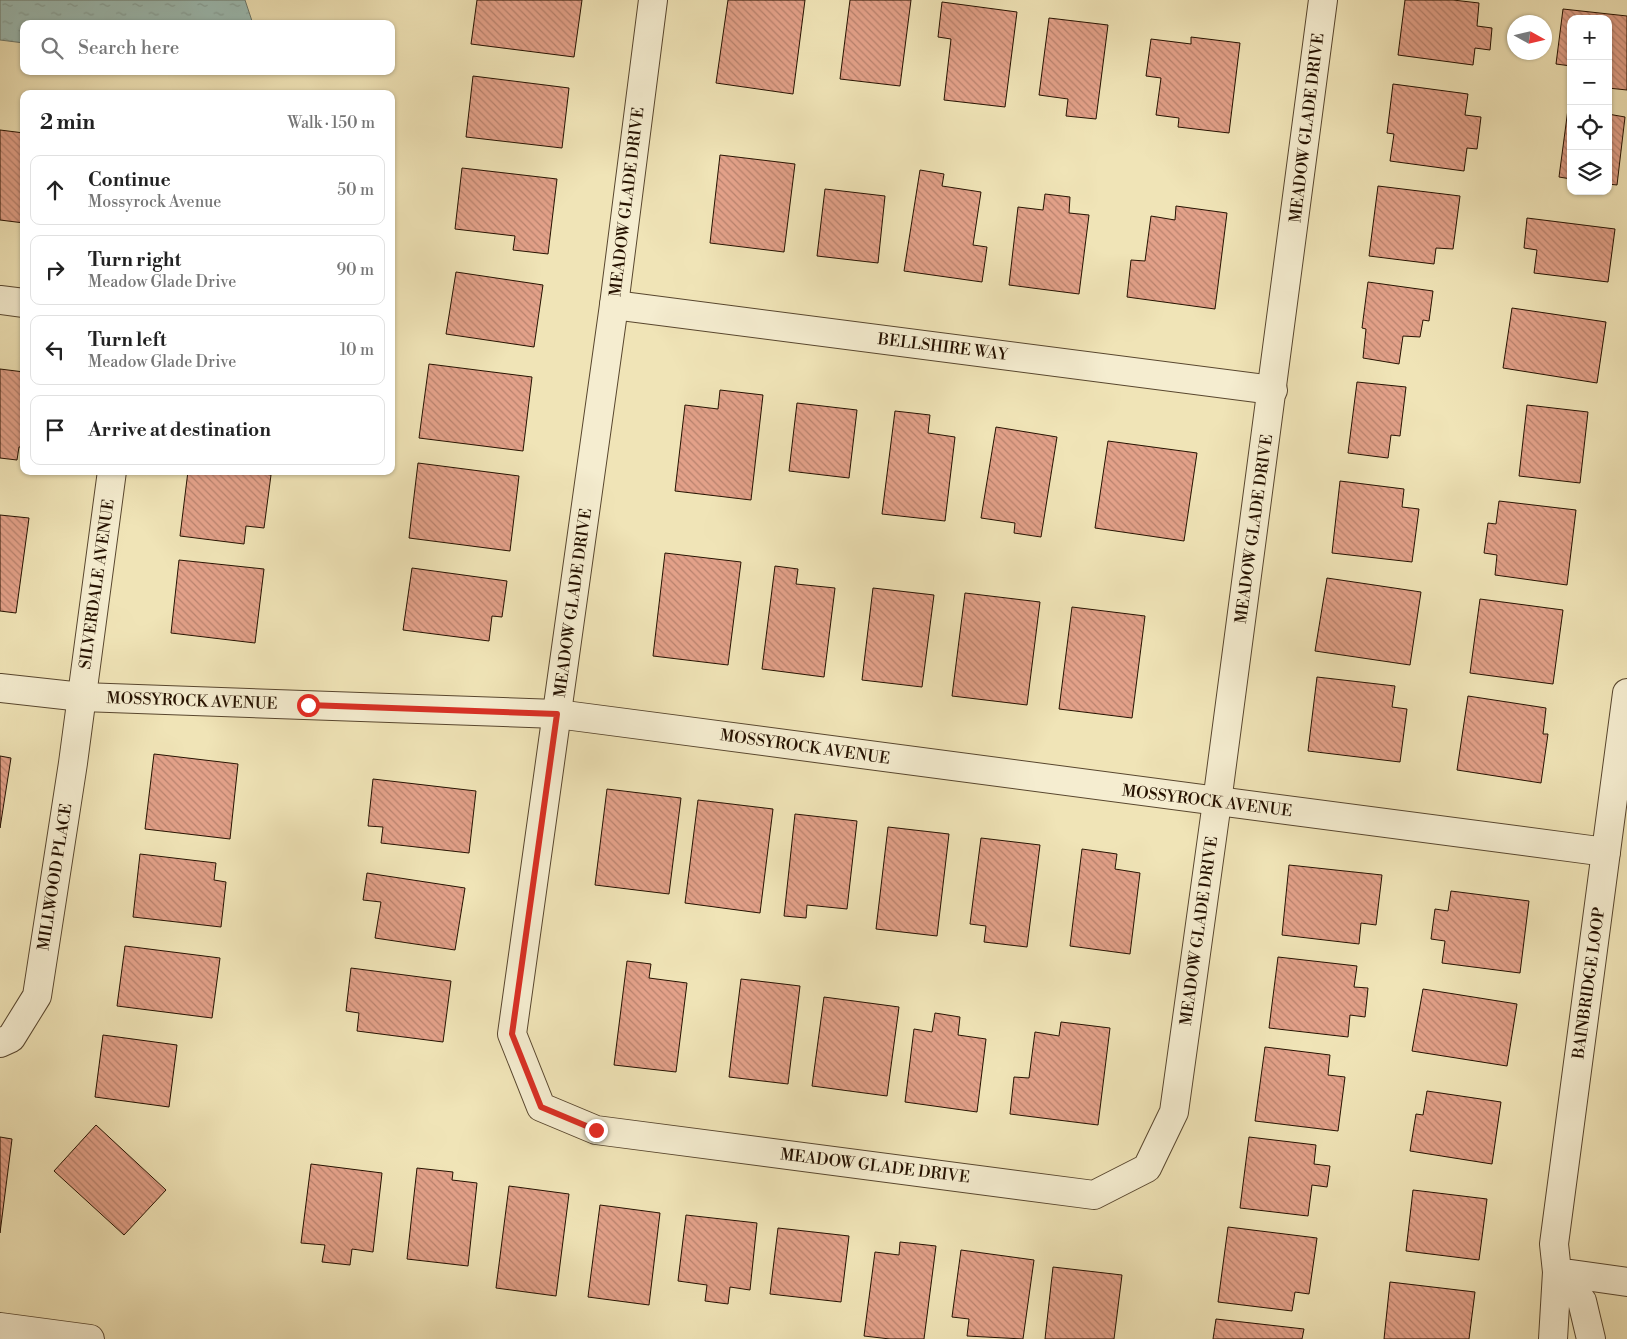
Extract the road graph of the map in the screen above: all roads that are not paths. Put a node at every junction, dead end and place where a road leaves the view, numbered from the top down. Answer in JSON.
{"nodes":[{"id":1,"x":654,"y":0,"type":"edge"},
{"id":2,"x":1324,"y":0,"type":"edge"},
{"id":3,"x":0,"y":300,"type":"edge"},
{"id":4,"x":20,"y":302,"type":"edge"},
{"id":5,"x":614,"y":305,"type":"junction"},
{"id":6,"x":1273,"y":390,"type":"junction"},
{"id":7,"x":111,"y":475,"type":"edge"},
{"id":8,"x":0,"y":688,"type":"edge"},
{"id":9,"x":1627,"y":693,"type":"edge"},
{"id":10,"x":82,"y":697,"type":"junction"},
{"id":11,"x":557,"y":714,"type":"junction"},
{"id":12,"x":1217,"y":802,"type":"junction"},
{"id":13,"x":1606,"y":852,"type":"junction"},
{"id":14,"x":0,"y":1043,"type":"edge"},
{"id":15,"x":1557,"y":1272,"type":"junction"},
{"id":16,"x":1627,"y":1282,"type":"edge"},
{"id":17,"x":0,"y":1327,"type":"edge"},
{"id":18,"x":90,"y":1339,"type":"edge"},
{"id":19,"x":1553,"y":1339,"type":"edge"},
{"id":20,"x":1591,"y":1339,"type":"edge"}],
"edges":[{"from":1,"to":5,"type":"street","name":"MEADOW GLADE DRIVE"},
{"from":2,"to":6,"type":"street","name":"MEADOW GLADE DRIVE"},
{"from":3,"to":4,"type":"street"},
{"from":5,"to":6,"type":"street","name":"BELLSHIRE WAY"},
{"from":5,"to":11,"type":"street","name":"MEADOW GLADE DRIVE"},
{"from":6,"to":12,"type":"street","name":"MEADOW GLADE DRIVE"},
{"from":7,"to":10,"type":"street","name":"SILVERDALE AVENUE"},
{"from":8,"to":10,"type":"street","name":"MOSSYROCK AVENUE"},
{"from":9,"to":13,"type":"street","name":"BAINBRIDGE LOOP"},
{"from":10,"to":11,"type":"street","name":"MOSSYROCK AVENUE"},
{"from":10,"to":14,"type":"street","name":"MILLWOOD PLACE"},
{"from":11,"to":12,"type":"street","name":"MOSSYROCK AVENUE"},
{"from":11,"to":12,"type":"street","name":"MEADOW GLADE DRIVE"},
{"from":12,"to":13,"type":"street","name":"MOSSYROCK AVENUE"},
{"from":13,"to":15,"type":"street","name":"BAINBRIDGE LOOP"},
{"from":15,"to":16,"type":"street"},
{"from":15,"to":19,"type":"street","name":"BAINBRIDGE LOOP"},
{"from":15,"to":20,"type":"street"},
{"from":17,"to":18,"type":"street"}]}
